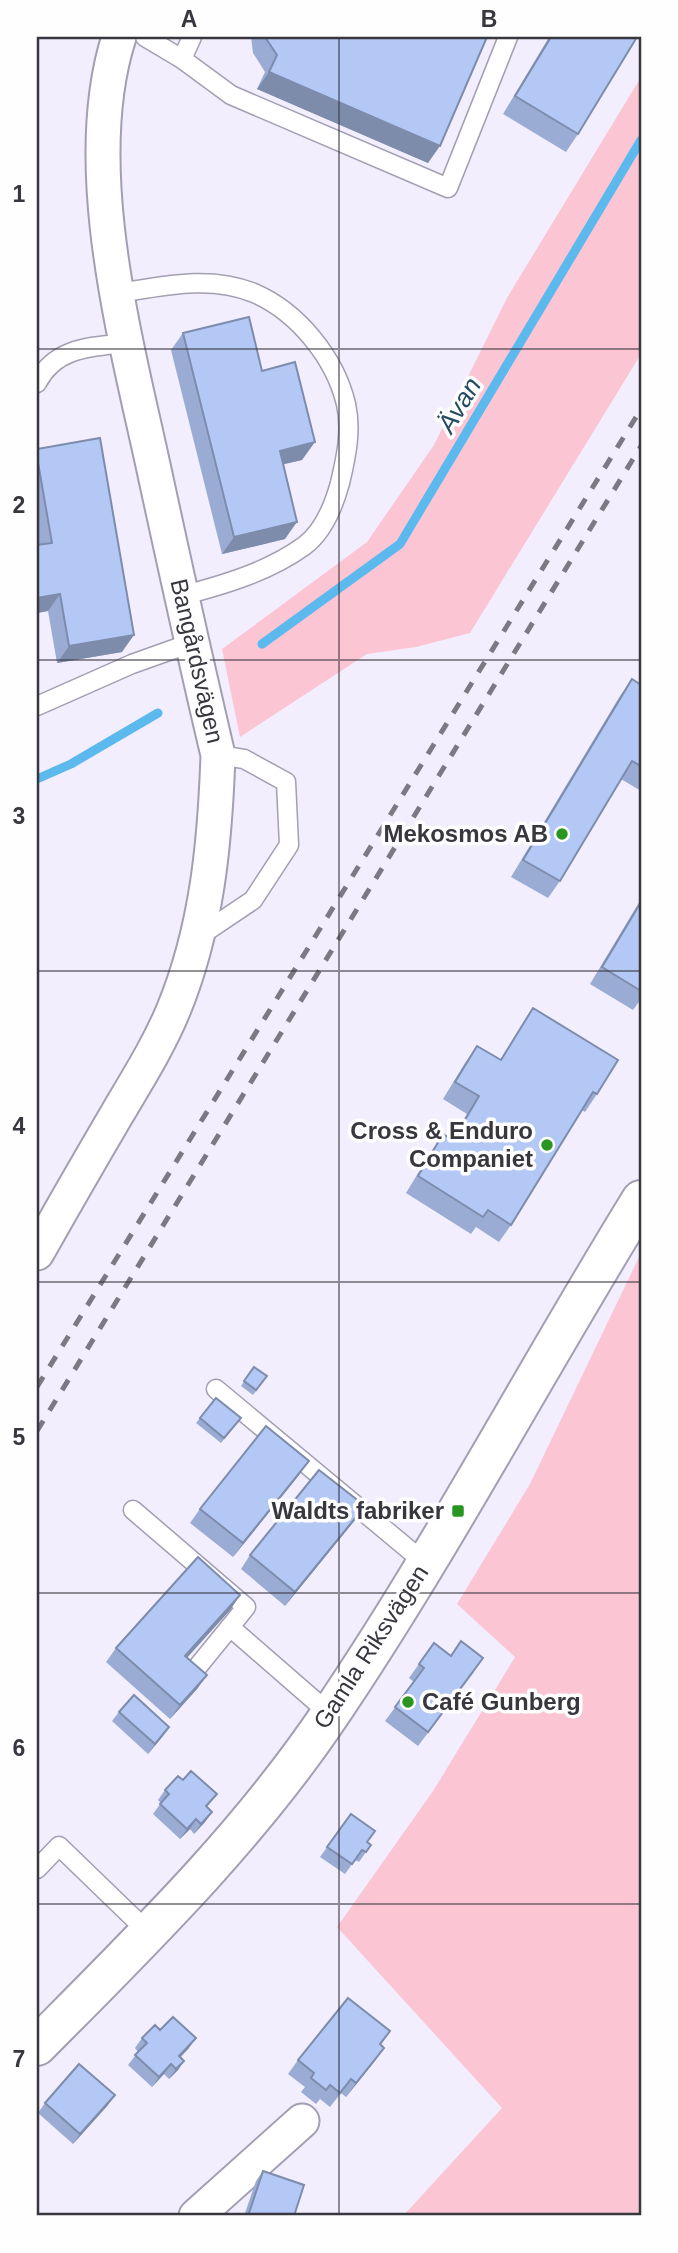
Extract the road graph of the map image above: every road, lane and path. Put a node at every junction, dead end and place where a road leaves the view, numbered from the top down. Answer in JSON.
{"nodes":[{"id":1,"x":119,"y":37,"type":"edge"},
{"id":2,"x":145,"y":37,"type":"edge"},
{"id":3,"x":192,"y":37,"type":"edge"},
{"id":4,"x":508,"y":37,"type":"edge"},
{"id":5,"x":182,"y":58,"type":"junction"},
{"id":6,"x":118,"y":293,"type":"junction"},
{"id":7,"x":126,"y":343,"type":"junction"},
{"id":8,"x":37,"y":383,"type":"edge"},
{"id":9,"x":181,"y":596,"type":"junction"},
{"id":10,"x":191,"y":643,"type":"junction"},
{"id":11,"x":37,"y":706,"type":"edge"},
{"id":12,"x":218,"y":754,"type":"junction"},
{"id":13,"x":198,"y":937,"type":"junction"},
{"id":14,"x":641,"y":1200,"type":"edge"},
{"id":15,"x":37,"y":1253,"type":"edge"},
{"id":16,"x":216,"y":1389,"type":"dead end"},
{"id":17,"x":133,"y":1510,"type":"dead end"},
{"id":18,"x":425,"y":1563,"type":"junction"},
{"id":19,"x":230,"y":1627,"type":"junction"},
{"id":20,"x":195,"y":1670,"type":"edge"},
{"id":21,"x":330,"y":1714,"type":"junction"},
{"id":22,"x":37,"y":1869,"type":"edge"},
{"id":23,"x":150,"y":1934,"type":"junction"},
{"id":24,"x":37,"y":2046,"type":"edge"},
{"id":25,"x":302,"y":2121,"type":"dead end"},
{"id":26,"x":196,"y":2216,"type":"edge"}],
"edges":[{"from":1,"to":6,"type":"street","name":"Bangårdsvägen"},
{"from":2,"to":5,"type":"lane"},
{"from":3,"to":5,"type":"lane"},
{"from":4,"to":5,"type":"lane"},
{"from":6,"to":7,"type":"street","name":"Bangårdsvägen"},
{"from":6,"to":9,"type":"lane"},
{"from":7,"to":8,"type":"lane"},
{"from":7,"to":9,"type":"street","name":"Bangårdsvägen"},
{"from":9,"to":10,"type":"street","name":"Bangårdsvägen"},
{"from":10,"to":11,"type":"lane"},
{"from":10,"to":12,"type":"street","name":"Bangårdsvägen"},
{"from":12,"to":13,"type":"street","name":"Bangårdsvägen"},
{"from":12,"to":13,"type":"lane"},
{"from":13,"to":15,"type":"street","name":"Bangårdsvägen"},
{"from":14,"to":18,"type":"street","name":"Gamla Riksvägen"},
{"from":16,"to":18,"type":"lane"},
{"from":17,"to":19,"type":"lane"},
{"from":18,"to":21,"type":"street","name":"Gamla Riksvägen"},
{"from":19,"to":20,"type":"lane"},
{"from":19,"to":21,"type":"lane"},
{"from":21,"to":23,"type":"street","name":"Gamla Riksvägen"},
{"from":22,"to":23,"type":"lane"},
{"from":23,"to":24,"type":"street","name":"Gamla Riksvägen"},
{"from":25,"to":26,"type":"street"}]}
